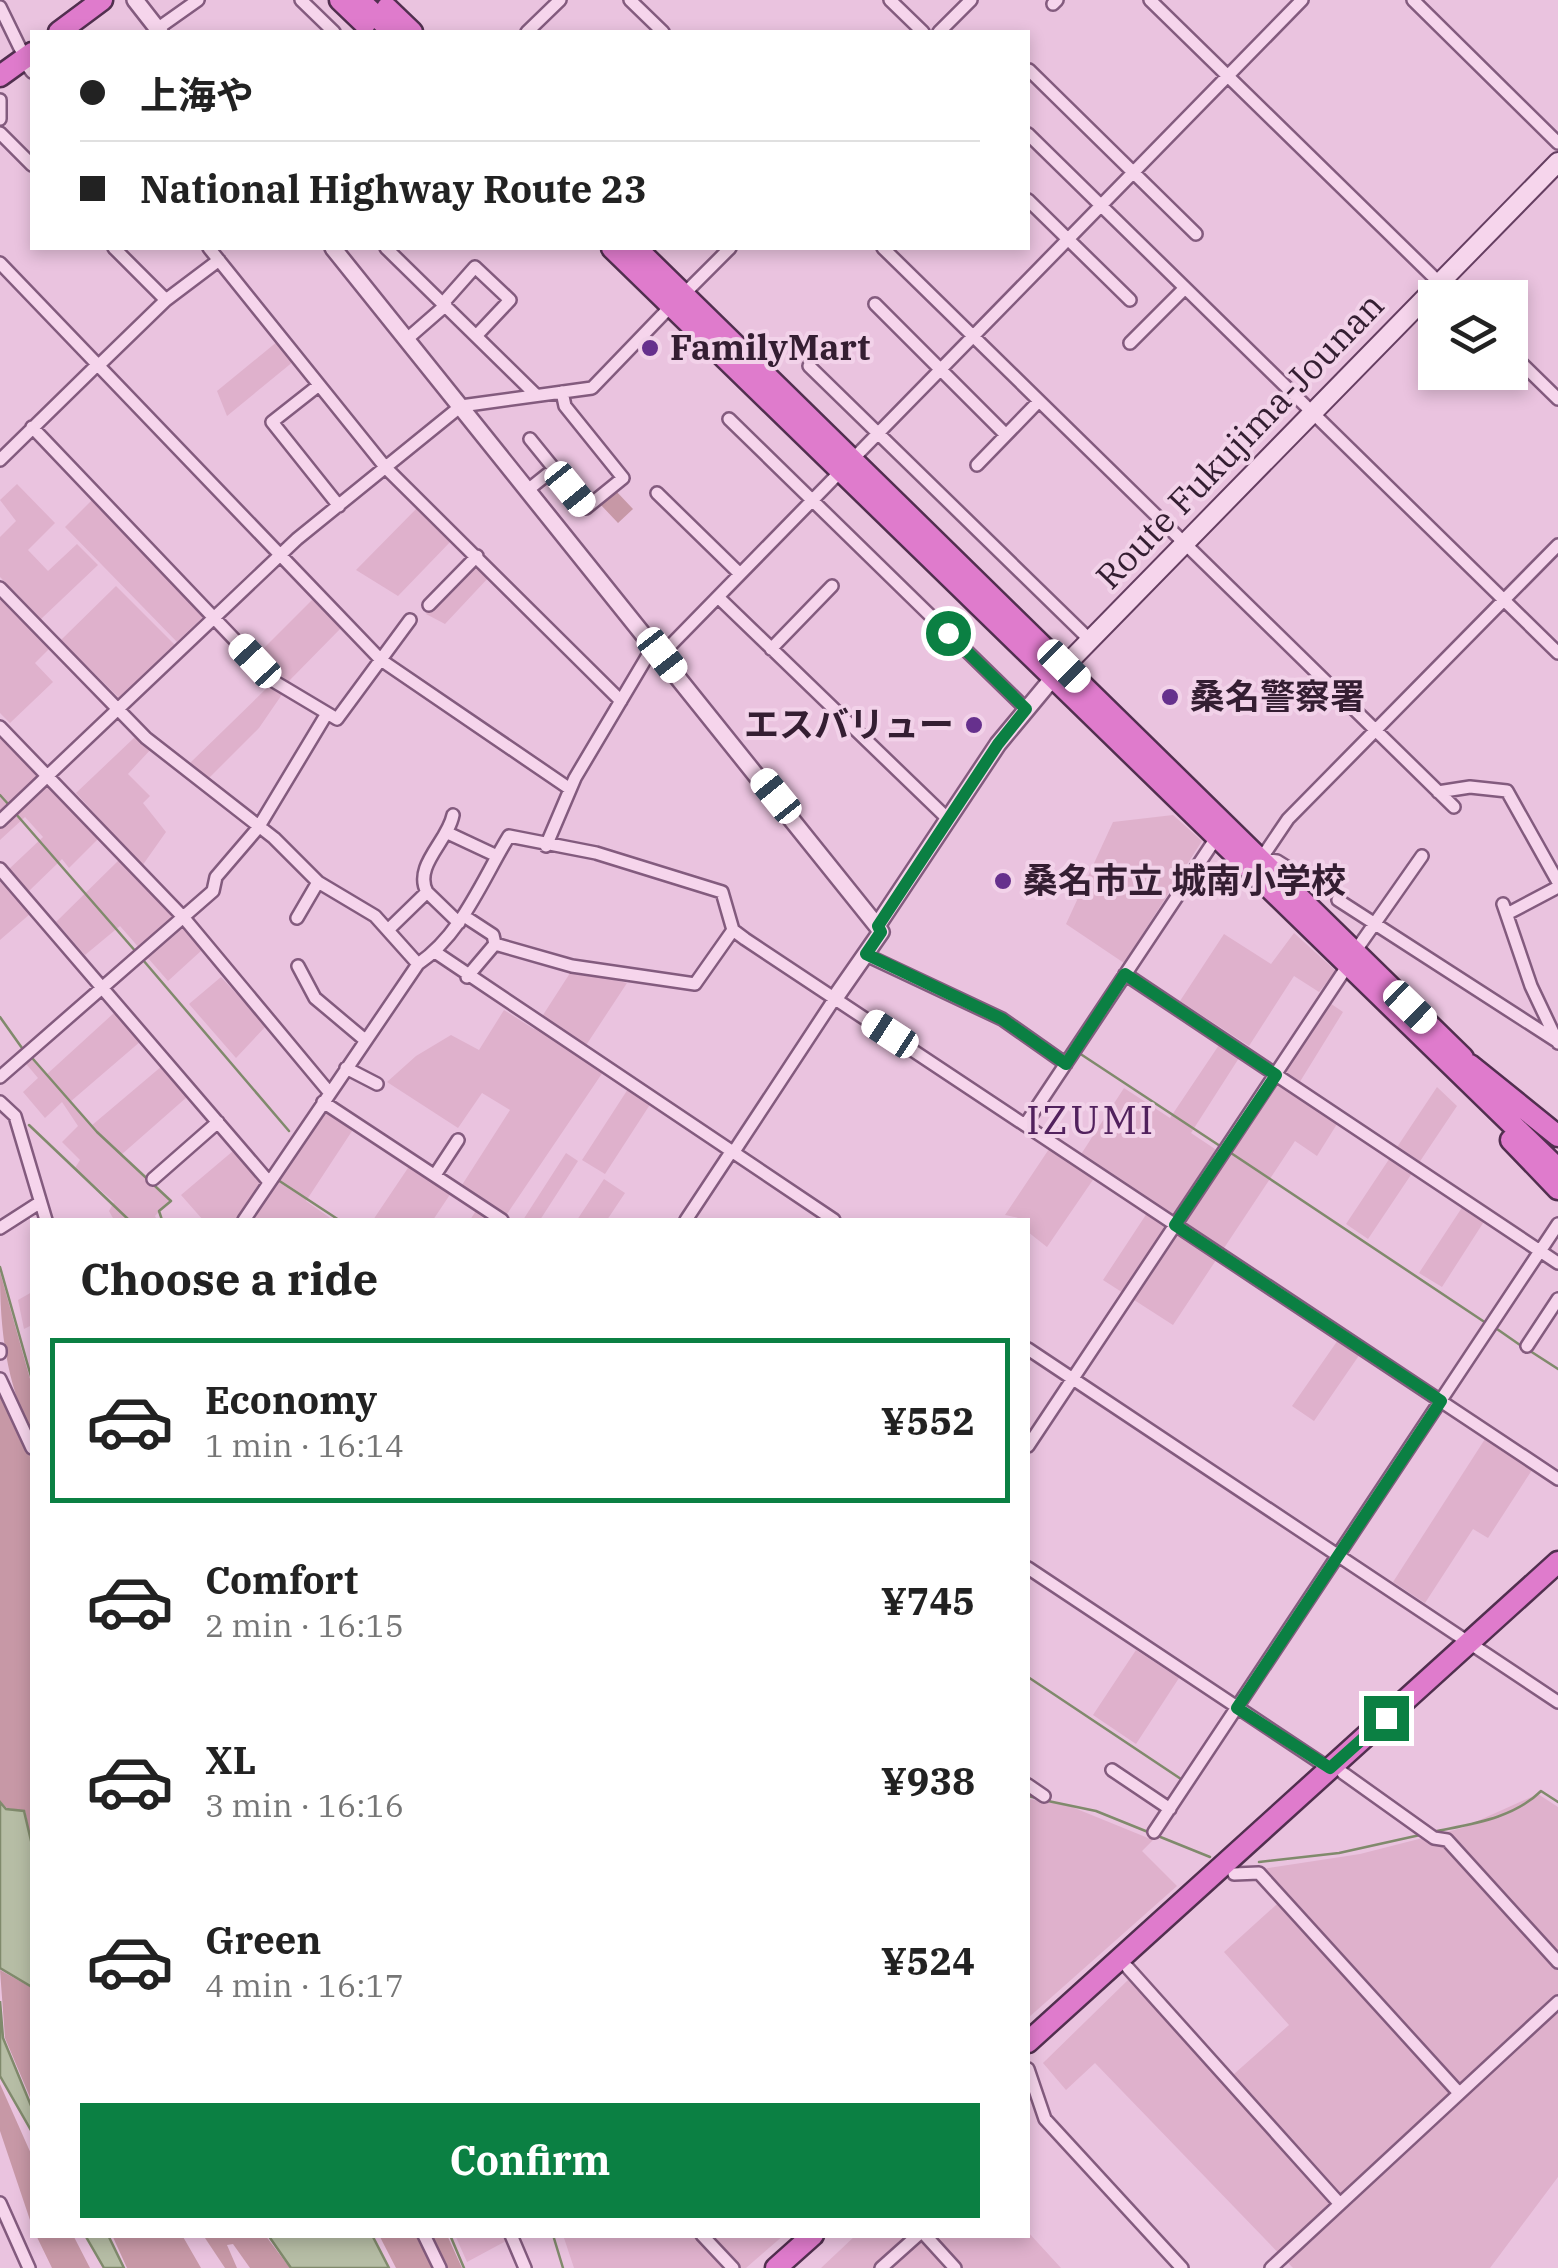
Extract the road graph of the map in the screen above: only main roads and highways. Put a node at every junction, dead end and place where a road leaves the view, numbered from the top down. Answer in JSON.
{"nodes":[{"id":1,"x":102,"y":0,"type":"edge"},
{"id":2,"x":340,"y":0,"type":"edge"},
{"id":3,"x":359,"y":0,"type":"edge"},
{"id":4,"x":379,"y":0,"type":"edge"},
{"id":5,"x":396,"y":0,"type":"edge"},
{"id":6,"x":62,"y":30,"type":"edge"},
{"id":7,"x":372,"y":30,"type":"edge"},
{"id":8,"x":390,"y":30,"type":"edge"},
{"id":9,"x":410,"y":30,"type":"edge"},
{"id":10,"x":428,"y":30,"type":"edge"},
{"id":11,"x":28,"y":60,"type":"edge"},
{"id":12,"x":0,"y":76,"type":"edge"},
{"id":13,"x":1558,"y":162,"type":"edge"},
{"id":14,"x":614,"y":250,"type":"edge"},
{"id":15,"x":638,"y":250,"type":"edge"},
{"id":16,"x":676,"y":301,"type":"junction"},
{"id":17,"x":1058,"y":673,"type":"junction"},
{"id":18,"x":1350,"y":960,"type":"junction"},
{"id":19,"x":1430,"y":1048,"type":"junction"},
{"id":20,"x":1470,"y":1065,"type":"junction"},
{"id":21,"x":1558,"y":1136,"type":"edge"},
{"id":22,"x":1558,"y":1154,"type":"edge"},
{"id":23,"x":1558,"y":1170,"type":"edge"},
{"id":24,"x":1558,"y":1189,"type":"edge"},
{"id":25,"x":1558,"y":1562,"type":"edge"},
{"id":26,"x":1558,"y":1579,"type":"edge"},
{"id":27,"x":1474,"y":1646,"type":"junction"},
{"id":28,"x":1337,"y":1770,"type":"junction"},
{"id":29,"x":1030,"y":2040,"type":"edge"},
{"id":30,"x":1030,"y":2056,"type":"edge"},
{"id":31,"x":810,"y":2238,"type":"edge"},
{"id":32,"x":828,"y":2238,"type":"edge"},
{"id":33,"x":776,"y":2268,"type":"edge"},
{"id":34,"x":794,"y":2268,"type":"edge"}],
"edges":[{"from":1,"to":6,"type":"highway"},
{"from":2,"to":7,"type":"highway"},
{"from":3,"to":8,"type":"highway"},
{"from":4,"to":9,"type":"highway"},
{"from":5,"to":10,"type":"highway"},
{"from":11,"to":12,"type":"highway"},
{"from":13,"to":17,"type":"main road","name":"Route Fukujima-Jounan"},
{"from":14,"to":16,"type":"highway"},
{"from":15,"to":16,"type":"highway"},
{"from":16,"to":17,"type":"highway"},
{"from":17,"to":18,"type":"highway"},
{"from":17,"to":18,"type":"highway"},
{"from":18,"to":19,"type":"highway"},
{"from":18,"to":20,"type":"highway"},
{"from":19,"to":23,"type":"highway"},
{"from":19,"to":24,"type":"highway"},
{"from":20,"to":21,"type":"highway"},
{"from":20,"to":22,"type":"highway"},
{"from":25,"to":27,"type":"highway"},
{"from":26,"to":27,"type":"highway"},
{"from":27,"to":28,"type":"highway"},
{"from":28,"to":29,"type":"highway"},
{"from":28,"to":30,"type":"highway"},
{"from":31,"to":33,"type":"highway"},
{"from":32,"to":34,"type":"highway"}]}
